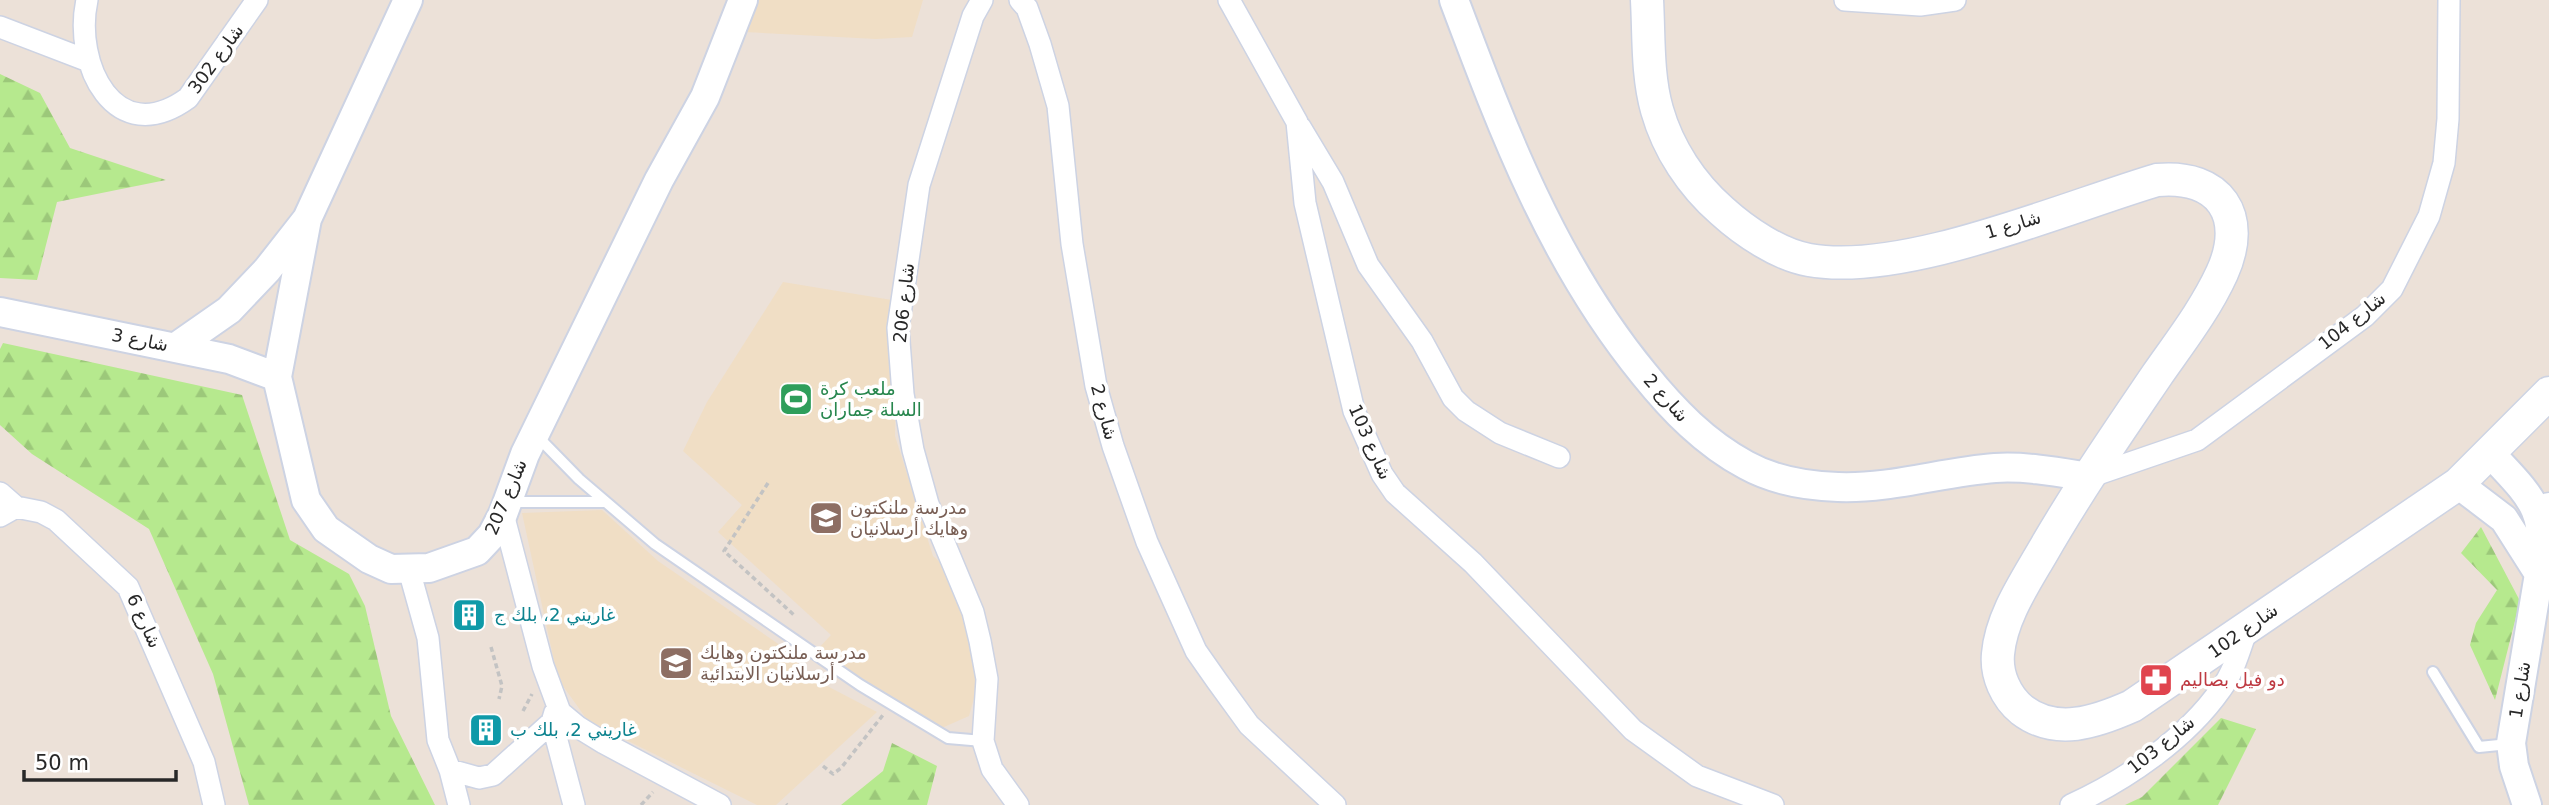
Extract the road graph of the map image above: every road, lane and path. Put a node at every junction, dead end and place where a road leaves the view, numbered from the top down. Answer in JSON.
{"nodes":[{"id":1,"x":87,"y":0,"type":"edge"},
{"id":2,"x":257,"y":0,"type":"edge"},
{"id":3,"x":408,"y":0,"type":"edge"},
{"id":4,"x":743,"y":0,"type":"edge"},
{"id":5,"x":982,"y":0,"type":"edge"},
{"id":6,"x":1020,"y":0,"type":"edge"},
{"id":7,"x":1229,"y":0,"type":"edge"},
{"id":8,"x":1454,"y":0,"type":"edge"},
{"id":9,"x":1647,"y":0,"type":"edge"},
{"id":10,"x":1845,"y":0,"type":"edge"},
{"id":11,"x":1955,"y":0,"type":"edge"},
{"id":12,"x":2449,"y":0,"type":"edge"},
{"id":13,"x":1920,"y":3,"type":"edge"},
{"id":14,"x":0,"y":27,"type":"edge"},
{"id":15,"x":86,"y":60,"type":"junction"},
{"id":16,"x":1297,"y":122,"type":"junction"},
{"id":17,"x":307,"y":219,"type":"junction"},
{"id":18,"x":0,"y":312,"type":"edge"},
{"id":19,"x":177,"y":347,"type":"junction"},
{"id":20,"x":277,"y":377,"type":"junction"},
{"id":21,"x":2549,"y":393,"type":"edge"},
{"id":22,"x":535,"y":433,"type":"junction"},
{"id":23,"x":2491,"y":454,"type":"junction"},
{"id":24,"x":1559,"y":457,"type":"dead end"},
{"id":25,"x":2089,"y":477,"type":"junction"},
{"id":26,"x":768,"y":482,"type":"dead end"},
{"id":27,"x":2458,"y":484,"type":"junction"},
{"id":28,"x":0,"y":492,"type":"edge"},
{"id":29,"x":605,"y":502,"type":"junction"},
{"id":30,"x":505,"y":508,"type":"junction"},
{"id":31,"x":8,"y":512,"type":"edge"},
{"id":32,"x":2548,"y":517,"type":"edge"},
{"id":33,"x":409,"y":570,"type":"junction"},
{"id":34,"x":2539,"y":574,"type":"junction"},
{"id":35,"x":794,"y":615,"type":"dead end"},
{"id":36,"x":2248,"y":627,"type":"junction"},
{"id":37,"x":491,"y":647,"type":"dead end"},
{"id":38,"x":2433,"y":672,"type":"dead end"},
{"id":39,"x":499,"y":699,"type":"dead end"},
{"id":40,"x":891,"y":705,"type":"junction"},
{"id":41,"x":554,"y":713,"type":"junction"},
{"id":42,"x":983,"y":741,"type":"junction"},
{"id":43,"x":2511,"y":743,"type":"junction"},
{"id":44,"x":823,"y":766,"type":"dead end"},
{"id":45,"x":450,"y":769,"type":"junction"},
{"id":46,"x":214,"y":805,"type":"edge"},
{"id":47,"x":459,"y":805,"type":"edge"},
{"id":48,"x":574,"y":805,"type":"edge"},
{"id":49,"x":720,"y":805,"type":"edge"},
{"id":50,"x":1017,"y":805,"type":"edge"},
{"id":51,"x":1335,"y":805,"type":"edge"},
{"id":52,"x":1773,"y":805,"type":"edge"},
{"id":53,"x":2071,"y":805,"type":"edge"},
{"id":54,"x":2527,"y":805,"type":"edge"}],
"edges":[{"from":1,"to":15,"type":"street","name":"شارع 302"},
{"from":2,"to":15,"type":"street","name":"شارع 302"},
{"from":3,"to":17,"type":"street"},
{"from":4,"to":22,"type":"street","name":"شارع 207"},
{"from":5,"to":42,"type":"street","name":"شارع 206"},
{"from":6,"to":51,"type":"street","name":"شارع 2"},
{"from":7,"to":16,"type":"street","name":"شارع 103"},
{"from":8,"to":25,"type":"street","name":"شارع 2"},
{"from":9,"to":25,"type":"main road","name":"شارع 1"},
{"from":10,"to":13,"type":"street"},
{"from":11,"to":13,"type":"street"},
{"from":12,"to":25,"type":"street","name":"شارع 104"},
{"from":14,"to":15,"type":"street"},
{"from":16,"to":24,"type":"street"},
{"from":16,"to":52,"type":"street","name":"شارع 103"},
{"from":17,"to":19,"type":"street"},
{"from":17,"to":20,"type":"street","name":"شارع 207"},
{"from":18,"to":19,"type":"street","name":"شارع 3"},
{"from":19,"to":20,"type":"street","name":"شارع 3"},
{"from":20,"to":33,"type":"street","name":"شارع 207"},
{"from":21,"to":23,"type":"main road","name":"شارع 102"},
{"from":22,"to":29,"type":"lane"},
{"from":22,"to":30,"type":"street","name":"شارع 207"},
{"from":23,"to":27,"type":"main road","name":"شارع 102"},
{"from":23,"to":32,"type":"street"},
{"from":25,"to":36,"type":"main road","name":"شارع 102"},
{"from":26,"to":35,"type":"path"},
{"from":27,"to":34,"type":"street"},
{"from":27,"to":36,"type":"main road","name":"شارع 102"},
{"from":28,"to":31,"type":"street"},
{"from":29,"to":30,"type":"lane"},
{"from":29,"to":40,"type":"lane"},
{"from":30,"to":33,"type":"street","name":"شارع 207"},
{"from":30,"to":41,"type":"street"},
{"from":31,"to":46,"type":"street","name":"شارع 6"},
{"from":32,"to":34,"type":"street","name":"شارع 1"},
{"from":33,"to":45,"type":"street"},
{"from":34,"to":43,"type":"street","name":"شارع 1"},
{"from":36,"to":53,"type":"street","name":"شارع 103"},
{"from":37,"to":39,"type":"path"},
{"from":38,"to":43,"type":"lane"},
{"from":40,"to":42,"type":"lane"},
{"from":40,"to":44,"type":"path"},
{"from":41,"to":45,"type":"street"},
{"from":41,"to":48,"type":"street"},
{"from":41,"to":49,"type":"street"},
{"from":42,"to":50,"type":"street","name":"شارع 206"},
{"from":43,"to":54,"type":"street","name":"شارع 1"},
{"from":45,"to":47,"type":"street"}]}
